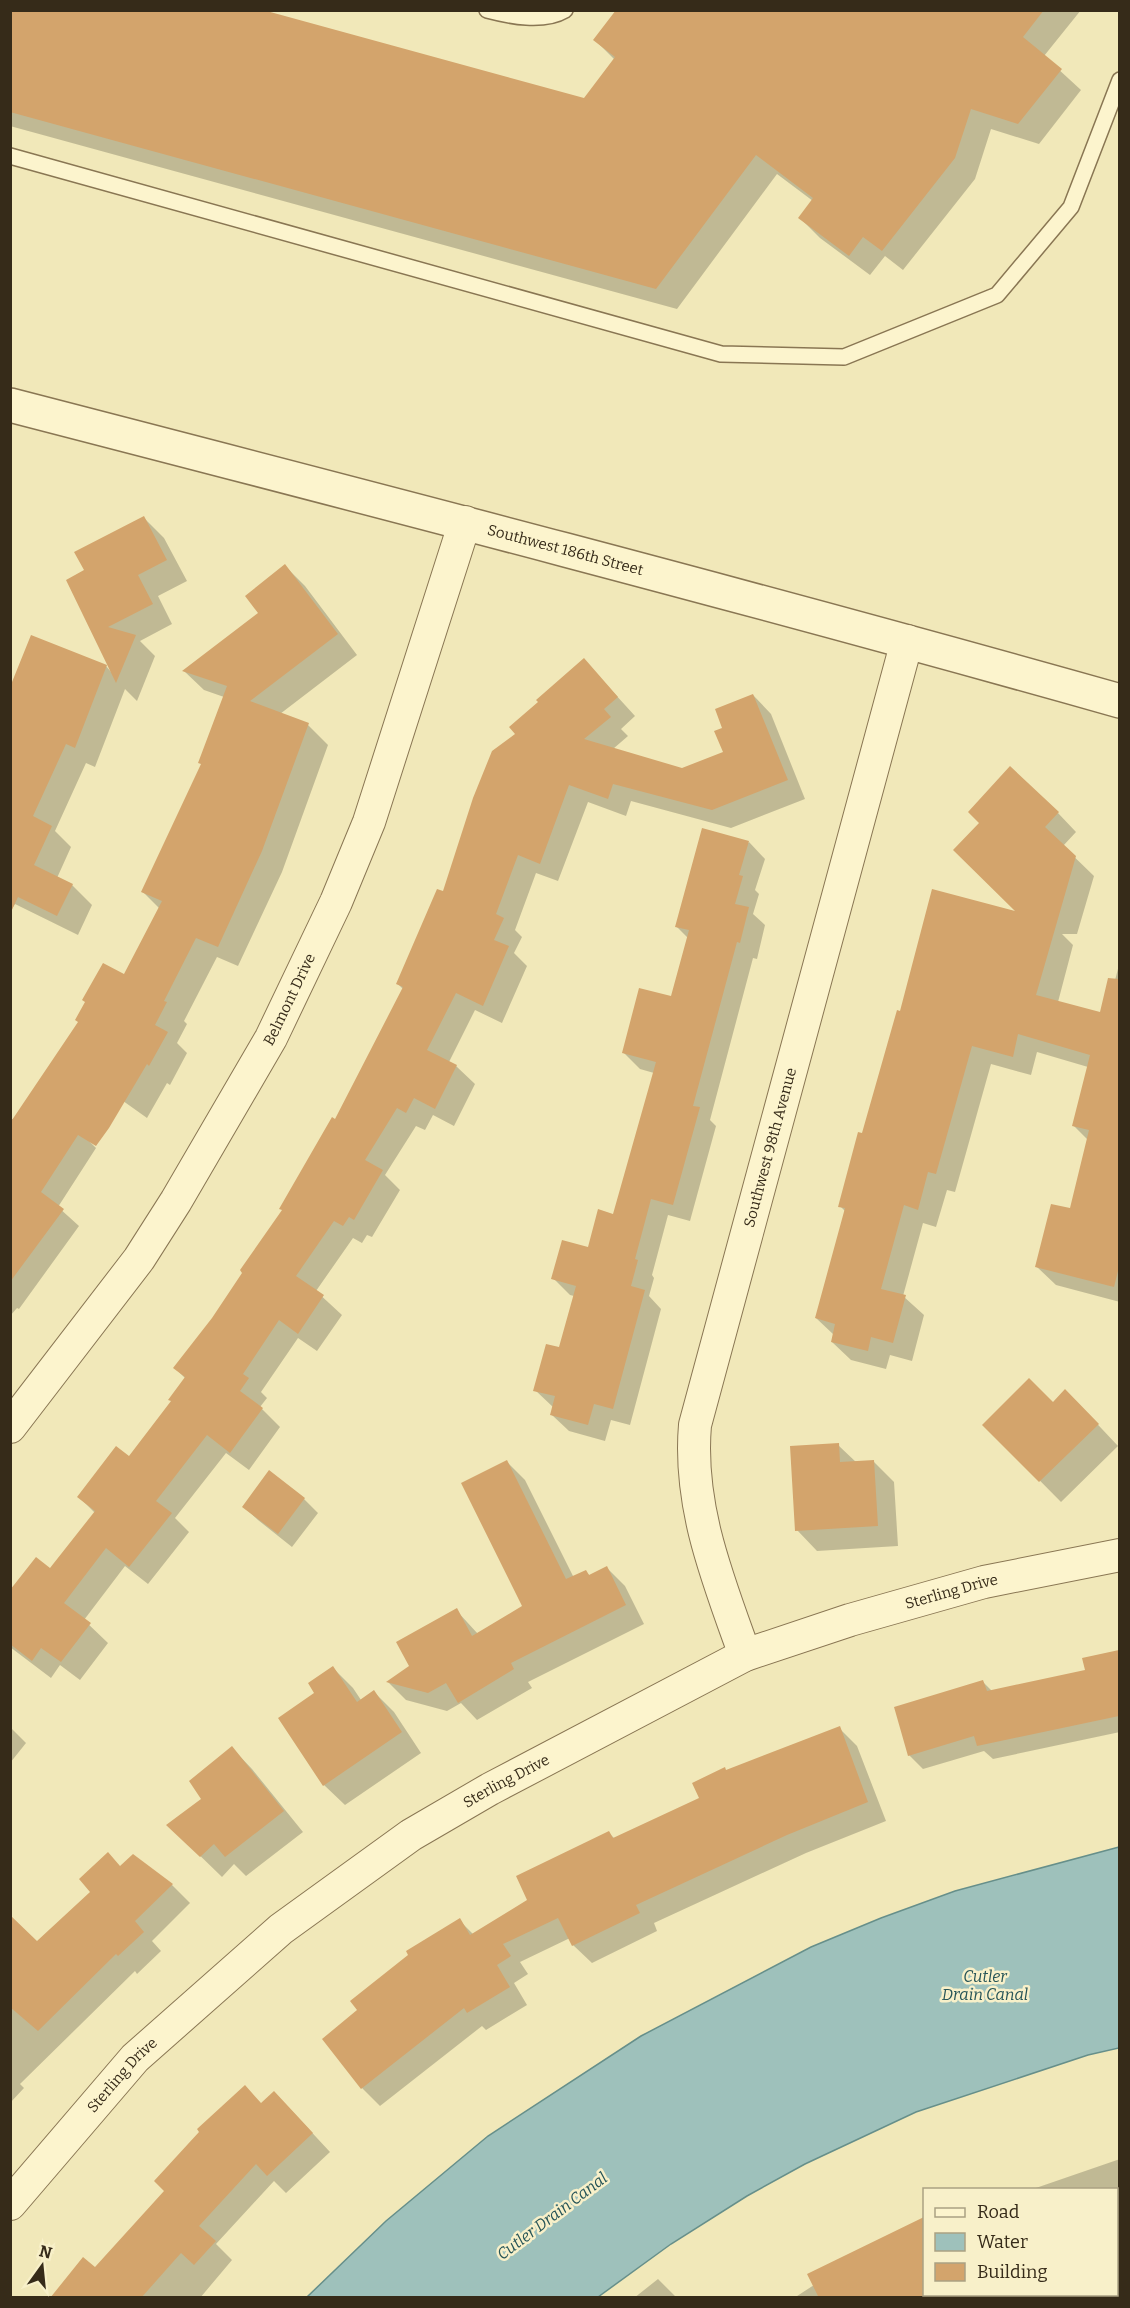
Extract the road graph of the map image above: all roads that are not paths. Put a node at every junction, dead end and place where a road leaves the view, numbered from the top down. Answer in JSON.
{"nodes":[{"id":1,"x":487,"y":10,"type":"edge"},
{"id":2,"x":565,"y":10,"type":"edge"},
{"id":3,"x":1119,"y":80,"type":"edge"},
{"id":4,"x":10,"y":156,"type":"edge"},
{"id":5,"x":11,"y":405,"type":"edge"},
{"id":6,"x":465,"y":522,"type":"junction"},
{"id":7,"x":907,"y":641,"type":"junction"},
{"id":8,"x":1119,"y":701,"type":"edge"},
{"id":9,"x":10,"y":1427,"type":"edge"},
{"id":10,"x":1119,"y":1555,"type":"edge"},
{"id":11,"x":745,"y":1655,"type":"junction"},
{"id":12,"x":10,"y":2204,"type":"edge"}],
"edges":[{"from":1,"to":2,"type":"lane"},
{"from":3,"to":4,"type":"lane"},
{"from":5,"to":6,"type":"street","name":"Southwest 186th Street"},
{"from":6,"to":7,"type":"street","name":"Southwest 186th Street"},
{"from":6,"to":9,"type":"street","name":"Belmont Drive"},
{"from":7,"to":8,"type":"street","name":"Southwest 186th Street"},
{"from":7,"to":11,"type":"street","name":"Southwest 98th Avenue"},
{"from":10,"to":11,"type":"street","name":"Sterling Drive"},
{"from":11,"to":12,"type":"street","name":"Sterling Drive"}]}
